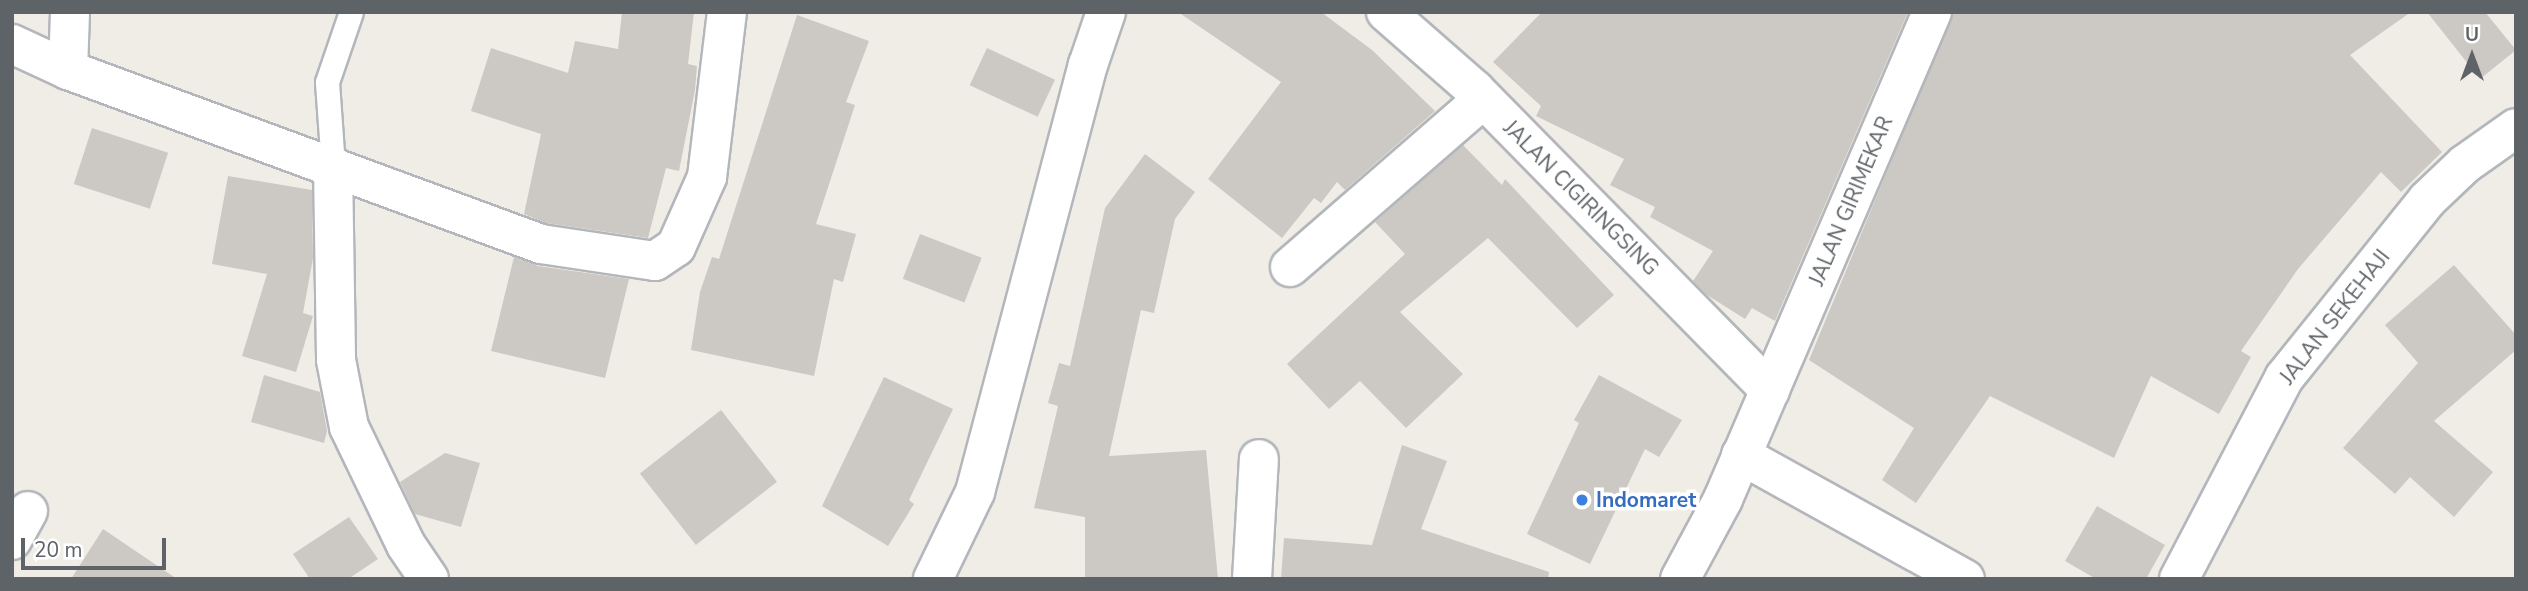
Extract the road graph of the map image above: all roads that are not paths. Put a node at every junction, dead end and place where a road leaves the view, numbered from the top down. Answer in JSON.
{"nodes":[{"id":1,"x":70,"y":12,"type":"edge"},
{"id":2,"x":351,"y":12,"type":"edge"},
{"id":3,"x":727,"y":12,"type":"edge"},
{"id":4,"x":1106,"y":12,"type":"edge"},
{"id":5,"x":1932,"y":12,"type":"edge"},
{"id":6,"x":1399,"y":16,"type":"edge"},
{"id":7,"x":12,"y":44,"type":"edge"},
{"id":8,"x":68,"y":71,"type":"junction"},
{"id":9,"x":1483,"y":99,"type":"junction"},
{"id":10,"x":2516,"y":128,"type":"edge"},
{"id":11,"x":333,"y":166,"type":"junction"},
{"id":12,"x":1290,"y":267,"type":"dead end"},
{"id":13,"x":1770,"y":390,"type":"junction"},
{"id":14,"x":1741,"y":455,"type":"junction"},
{"id":15,"x":1259,"y":459,"type":"dead end"},
{"id":16,"x":429,"y":579,"type":"edge"},
{"id":17,"x":933,"y":579,"type":"edge"},
{"id":18,"x":1252,"y":579,"type":"edge"},
{"id":19,"x":1680,"y":579,"type":"edge"},
{"id":20,"x":1965,"y":579,"type":"edge"},
{"id":21,"x":2179,"y":579,"type":"edge"}],
"edges":[{"from":1,"to":8,"type":"street"},
{"from":2,"to":11,"type":"lane"},
{"from":3,"to":11,"type":"street"},
{"from":4,"to":17,"type":"street"},
{"from":5,"to":13,"type":"street","name":"JALAN GIRIMEKAR"},
{"from":6,"to":9,"type":"street","name":"JALAN CIGIRINGSING"},
{"from":7,"to":8,"type":"street"},
{"from":8,"to":11,"type":"street"},
{"from":9,"to":12,"type":"street"},
{"from":9,"to":13,"type":"street","name":"JALAN CIGIRINGSING"},
{"from":10,"to":21,"type":"street","name":"JALAN SEKEHAJI"},
{"from":11,"to":16,"type":"street"},
{"from":13,"to":14,"type":"street","name":"JALAN GIRIMEKAR"},
{"from":14,"to":19,"type":"street","name":"JALAN GIRIMEKAR"},
{"from":14,"to":20,"type":"street"},
{"from":15,"to":18,"type":"street"}]}
